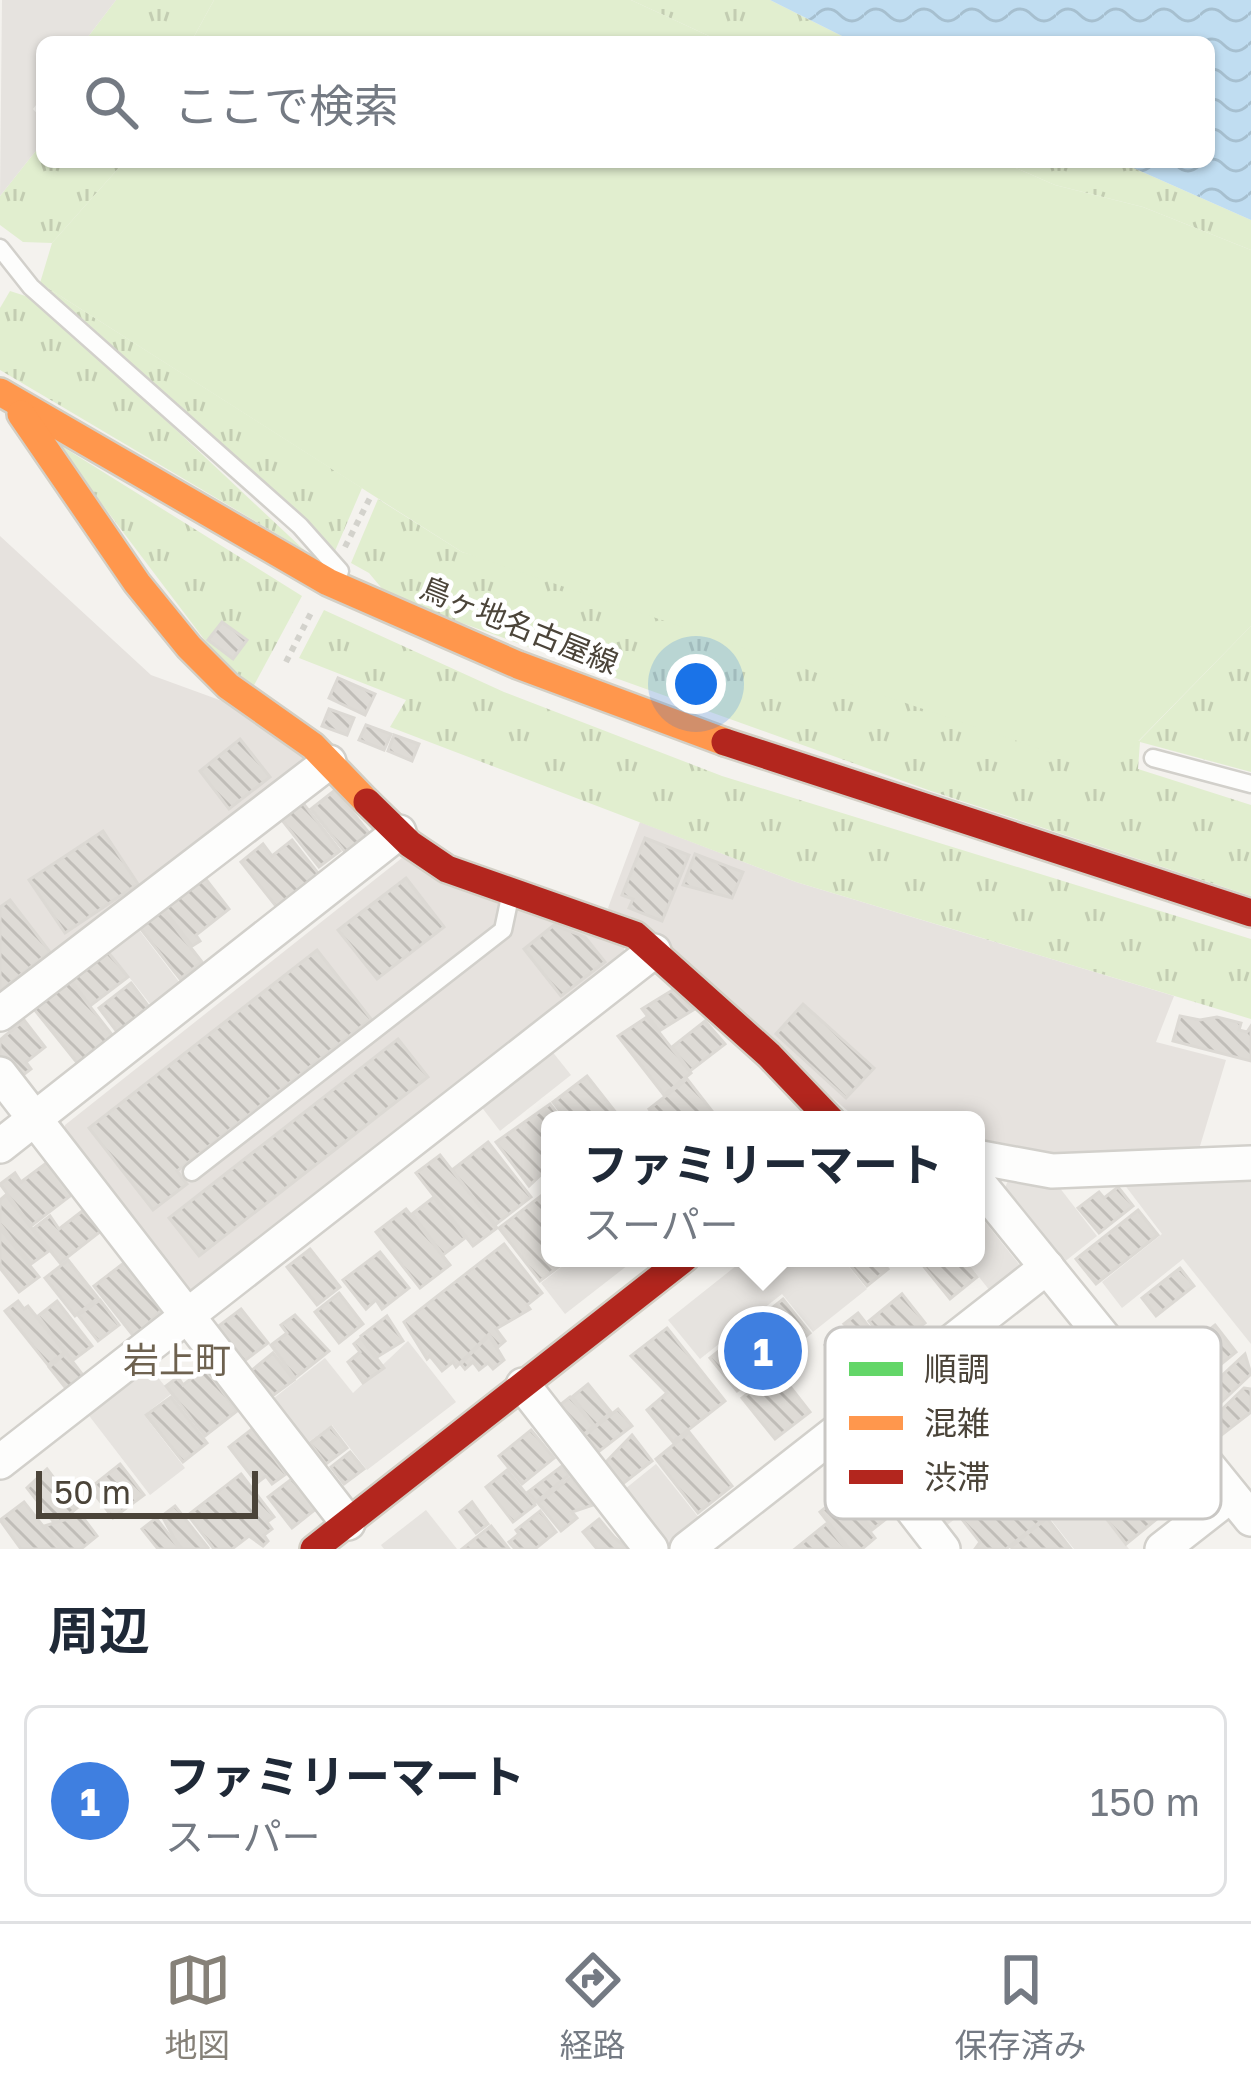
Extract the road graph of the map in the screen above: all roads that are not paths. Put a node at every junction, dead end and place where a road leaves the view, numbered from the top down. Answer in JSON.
{"nodes":[{"id":1,"x":0,"y":248,"type":"edge"},
{"id":2,"x":6,"y":397,"type":"edge"},
{"id":3,"x":332,"y":574,"type":"junction"},
{"id":4,"x":1153,"y":758,"type":"dead end"},
{"id":5,"x":329,"y":762,"type":"junction"},
{"id":6,"x":1251,"y":784,"type":"edge"},
{"id":7,"x":399,"y":832,"type":"junction"},
{"id":8,"x":510,"y":896,"type":"junction"},
{"id":9,"x":1251,"y":913,"type":"edge"},
{"id":10,"x":654,"y":951,"type":"junction"},
{"id":11,"x":0,"y":1014,"type":"edge"},
{"id":12,"x":0,"y":1074,"type":"edge"},
{"id":13,"x":822,"y":1111,"type":"edge"},
{"id":14,"x":34,"y":1119,"type":"junction"},
{"id":15,"x":0,"y":1146,"type":"edge"},
{"id":16,"x":985,"y":1159,"type":"edge"},
{"id":17,"x":1251,"y":1162,"type":"edge"},
{"id":18,"x":192,"y":1172,"type":"dead end"},
{"id":19,"x":985,"y":1191,"type":"edge"},
{"id":20,"x":674,"y":1267,"type":"edge"},
{"id":21,"x":1047,"y":1267,"type":"junction"},
{"id":22,"x":187,"y":1318,"type":"junction"},
{"id":23,"x":970,"y":1327,"type":"edge"},
{"id":24,"x":1096,"y":1327,"type":"edge"},
{"id":25,"x":523,"y":1385,"type":"junction"},
{"id":26,"x":825,"y":1441,"type":"edge"},
{"id":27,"x":0,"y":1462,"type":"edge"},
{"id":28,"x":1221,"y":1482,"type":"edge"},
{"id":29,"x":1241,"y":1507,"type":"edge"},
{"id":30,"x":920,"y":1519,"type":"edge"},
{"id":31,"x":1218,"y":1519,"type":"edge"},
{"id":32,"x":348,"y":1523,"type":"junction"},
{"id":33,"x":314,"y":1549,"type":"edge"},
{"id":34,"x":651,"y":1549,"type":"edge"},
{"id":35,"x":687,"y":1549,"type":"edge"},
{"id":36,"x":943,"y":1549,"type":"edge"},
{"id":37,"x":1162,"y":1549,"type":"edge"}],
"edges":[{"from":1,"to":3,"type":"lane"},
{"from":2,"to":3,"type":"street","name":"鳥ヶ地名古屋線"},
{"from":2,"to":5,"type":"street"},
{"from":3,"to":9,"type":"street","name":"鳥ヶ地名古屋線"},
{"from":4,"to":6,"type":"lane"},
{"from":5,"to":7,"type":"street"},
{"from":5,"to":11,"type":"street"},
{"from":7,"to":8,"type":"street"},
{"from":7,"to":14,"type":"street"},
{"from":8,"to":10,"type":"street"},
{"from":8,"to":18,"type":"lane"},
{"from":10,"to":13,"type":"street"},
{"from":10,"to":22,"type":"street"},
{"from":12,"to":14,"type":"street"},
{"from":14,"to":15,"type":"street"},
{"from":14,"to":22,"type":"street"},
{"from":16,"to":17,"type":"street"},
{"from":19,"to":21,"type":"street"},
{"from":20,"to":25,"type":"street"},
{"from":21,"to":23,"type":"street"},
{"from":21,"to":24,"type":"street"},
{"from":22,"to":27,"type":"street"},
{"from":22,"to":32,"type":"street"},
{"from":25,"to":32,"type":"street"},
{"from":25,"to":34,"type":"street"},
{"from":26,"to":35,"type":"street"},
{"from":28,"to":29,"type":"street"},
{"from":30,"to":36,"type":"street"},
{"from":31,"to":37,"type":"street"},
{"from":32,"to":33,"type":"street"}]}
